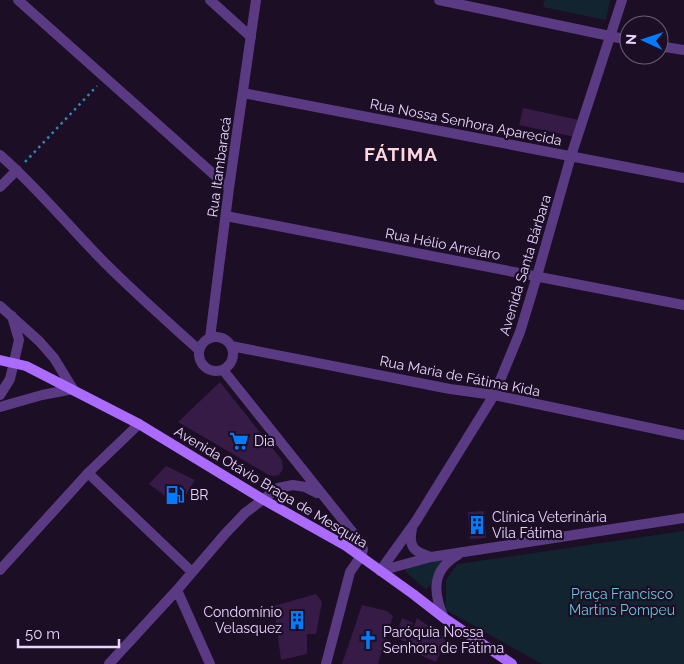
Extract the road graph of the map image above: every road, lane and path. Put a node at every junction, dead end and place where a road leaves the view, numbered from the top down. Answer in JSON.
{"nodes":[{"id":1,"x":18,"y":0,"type":"edge"},
{"id":2,"x":210,"y":0,"type":"edge"},
{"id":3,"x":256,"y":0,"type":"edge"},
{"id":4,"x":439,"y":0,"type":"edge"},
{"id":5,"x":622,"y":0,"type":"edge"},
{"id":6,"x":251,"y":37,"type":"junction"},
{"id":7,"x":610,"y":37,"type":"junction"},
{"id":8,"x":619,"y":38,"type":"edge"},
{"id":9,"x":669,"y":48,"type":"edge"},
{"id":10,"x":684,"y":50,"type":"edge"},
{"id":11,"x":105,"y":78,"type":"junction"},
{"id":12,"x":243,"y":93,"type":"junction"},
{"id":13,"x":0,"y":154,"type":"edge"},
{"id":14,"x":572,"y":156,"type":"junction"},
{"id":15,"x":17,"y":170,"type":"junction"},
{"id":16,"x":684,"y":178,"type":"edge"},
{"id":17,"x":0,"y":188,"type":"edge"},
{"id":18,"x":229,"y":188,"type":"junction"},
{"id":19,"x":226,"y":216,"type":"junction"},
{"id":20,"x":537,"y":276,"type":"junction"},
{"id":21,"x":684,"y":305,"type":"edge"},
{"id":22,"x":0,"y":306,"type":"edge"},
{"id":23,"x":11,"y":315,"type":"junction"},
{"id":24,"x":210,"y":338,"type":"junction"},
{"id":25,"x":231,"y":346,"type":"junction"},
{"id":26,"x":199,"y":350,"type":"junction"},
{"id":27,"x":0,"y":360,"type":"edge"},
{"id":28,"x":14,"y":363,"type":"junction"},
{"id":29,"x":223,"y":370,"type":"junction"},
{"id":30,"x":73,"y":389,"type":"junction"},
{"id":31,"x":0,"y":395,"type":"edge"},
{"id":32,"x":494,"y":395,"type":"junction"},
{"id":33,"x":0,"y":407,"type":"edge"},
{"id":34,"x":139,"y":424,"type":"junction"},
{"id":35,"x":684,"y":435,"type":"edge"},
{"id":36,"x":88,"y":473,"type":"junction"},
{"id":37,"x":322,"y":496,"type":"junction"},
{"id":38,"x":264,"y":500,"type":"junction"},
{"id":39,"x":684,"y":518,"type":"edge"},
{"id":40,"x":416,"y":521,"type":"junction"},
{"id":41,"x":462,"y":553,"type":"junction"},
{"id":42,"x":361,"y":556,"type":"junction"},
{"id":43,"x":430,"y":557,"type":"junction"},
{"id":44,"x":0,"y":570,"type":"edge"},
{"id":45,"x":380,"y":571,"type":"junction"},
{"id":46,"x":192,"y":572,"type":"junction"},
{"id":47,"x":177,"y":590,"type":"junction"},
{"id":48,"x":444,"y":618,"type":"junction"},
{"id":49,"x":109,"y":664,"type":"edge"},
{"id":50,"x":210,"y":664,"type":"edge"},
{"id":51,"x":326,"y":664,"type":"edge"},
{"id":52,"x":512,"y":664,"type":"edge"}],
"edges":[{"from":1,"to":11,"type":"street"},
{"from":2,"to":6,"type":"street"},
{"from":3,"to":6,"type":"street","name":"Rua Itambaracá"},
{"from":4,"to":7,"type":"street"},
{"from":5,"to":7,"type":"street","name":"Avenida Santa Bárbara"},
{"from":6,"to":12,"type":"street","name":"Rua Itambaracá"},
{"from":7,"to":8,"type":"street"},
{"from":7,"to":14,"type":"street","name":"Avenida Santa Bárbara"},
{"from":9,"to":10,"type":"street"},
{"from":11,"to":15,"type":"path"},
{"from":11,"to":18,"type":"street"},
{"from":12,"to":14,"type":"street","name":"Rua Nossa Senhora Aparecida"},
{"from":12,"to":18,"type":"street","name":"Rua Itambaracá"},
{"from":13,"to":15,"type":"street"},
{"from":14,"to":16,"type":"street","name":"Rua Nossa Senhora Aparecida"},
{"from":14,"to":20,"type":"street","name":"Avenida Santa Bárbara"},
{"from":15,"to":17,"type":"street"},
{"from":15,"to":26,"type":"street"},
{"from":18,"to":19,"type":"street","name":"Rua Itambaracá"},
{"from":19,"to":20,"type":"street","name":"Rua Hélio Arrelaro"},
{"from":19,"to":24,"type":"street","name":"Rua Itambaracá"},
{"from":20,"to":21,"type":"street","name":"Rua Hélio Arrelaro"},
{"from":20,"to":32,"type":"street","name":"Avenida Santa Bárbara"},
{"from":22,"to":23,"type":"street"},
{"from":23,"to":28,"type":"street"},
{"from":23,"to":30,"type":"street"},
{"from":24,"to":25,"type":"street"},
{"from":24,"to":26,"type":"street"},
{"from":25,"to":29,"type":"street"},
{"from":25,"to":32,"type":"street","name":"Rua Maria de Fátima Kida"},
{"from":26,"to":29,"type":"street"},
{"from":27,"to":28,"type":"main road","name":"Avenida Otávio Braga de Mesquita"},
{"from":28,"to":30,"type":"main road","name":"Avenida Otávio Braga de Mesquita"},
{"from":28,"to":31,"type":"street"},
{"from":29,"to":37,"type":"street"},
{"from":30,"to":33,"type":"street"},
{"from":30,"to":34,"type":"main road","name":"Avenida Otávio Braga de Mesquita"},
{"from":32,"to":35,"type":"street","name":"Rua Maria de Fátima Kida"},
{"from":32,"to":40,"type":"street","name":"Avenida Santa Bárbara"},
{"from":34,"to":36,"type":"street"},
{"from":34,"to":38,"type":"main road","name":"Avenida Otávio Braga de Mesquita"},
{"from":36,"to":44,"type":"street"},
{"from":36,"to":46,"type":"street"},
{"from":37,"to":38,"type":"street"},
{"from":37,"to":42,"type":"street"},
{"from":38,"to":42,"type":"main road","name":"Avenida Otávio Braga de Mesquita"},
{"from":38,"to":46,"type":"street"},
{"from":39,"to":41,"type":"street"},
{"from":40,"to":43,"type":"street","name":"Avenida Santa Bárbara"},
{"from":40,"to":45,"type":"street","name":"Avenida Santa Bárbara"},
{"from":41,"to":43,"type":"street"},
{"from":41,"to":48,"type":"street"},
{"from":42,"to":45,"type":"main road","name":"Avenida Otávio Braga de Mesquita"},
{"from":42,"to":51,"type":"street"},
{"from":43,"to":45,"type":"street"},
{"from":45,"to":48,"type":"main road","name":"Avenida Otávio Braga de Mesquita"},
{"from":46,"to":47,"type":"street"},
{"from":47,"to":49,"type":"street"},
{"from":47,"to":50,"type":"street"},
{"from":48,"to":52,"type":"main road","name":"Avenida Otávio Braga de Mesquita"}]}
